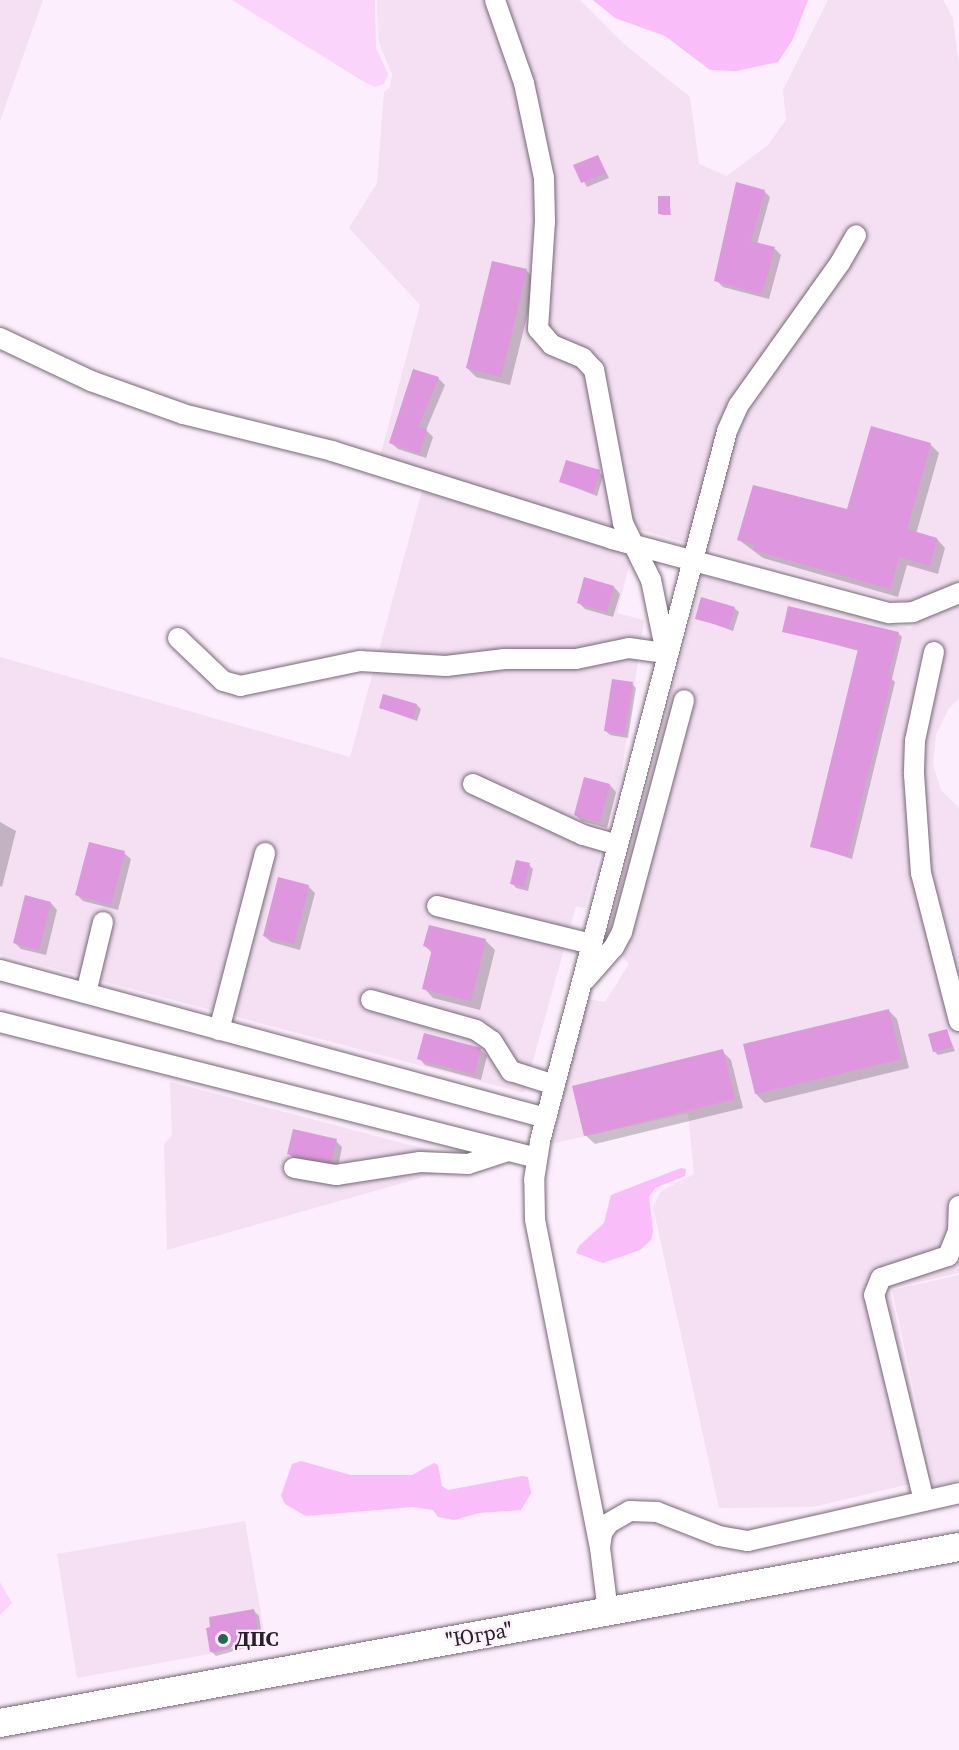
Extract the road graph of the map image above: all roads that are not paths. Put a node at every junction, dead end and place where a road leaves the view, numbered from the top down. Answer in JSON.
{"nodes":[{"id":1,"x":495,"y":0,"type":"edge"},
{"id":2,"x":856,"y":235,"type":"dead end"},
{"id":3,"x":0,"y":338,"type":"edge"},
{"id":4,"x":636,"y":544,"type":"junction"},
{"id":5,"x":692,"y":560,"type":"junction"},
{"id":6,"x":959,"y":593,"type":"edge"},
{"id":7,"x":178,"y":638,"type":"dead end"},
{"id":8,"x":934,"y":652,"type":"dead end"},
{"id":9,"x":666,"y":653,"type":"junction"},
{"id":10,"x":684,"y":700,"type":"dead end"},
{"id":11,"x":473,"y":784,"type":"dead end"},
{"id":12,"x":617,"y":845,"type":"junction"},
{"id":13,"x":264,"y":853,"type":"dead end"},
{"id":14,"x":436,"y":906,"type":"dead end"},
{"id":15,"x":103,"y":922,"type":"dead end"},
{"id":16,"x":592,"y":944,"type":"junction"},
{"id":17,"x":0,"y":970,"type":"edge"},
{"id":18,"x":581,"y":985,"type":"junction"},
{"id":19,"x":86,"y":993,"type":"junction"},
{"id":20,"x":371,"y":1000,"type":"dead end"},
{"id":21,"x":959,"y":1021,"type":"edge"},
{"id":22,"x":0,"y":1022,"type":"edge"},
{"id":23,"x":219,"y":1030,"type":"junction"},
{"id":24,"x":555,"y":1085,"type":"junction"},
{"id":25,"x":546,"y":1118,"type":"junction"},
{"id":26,"x":508,"y":1151,"type":"junction"},
{"id":27,"x":537,"y":1158,"type":"junction"},
{"id":28,"x":294,"y":1168,"type":"dead end"},
{"id":29,"x":959,"y":1206,"type":"edge"},
{"id":30,"x":959,"y":1493,"type":"edge"},
{"id":31,"x":924,"y":1501,"type":"junction"},
{"id":32,"x":959,"y":1547,"type":"edge"},
{"id":33,"x":600,"y":1548,"type":"junction"},
{"id":34,"x":608,"y":1612,"type":"junction"},
{"id":35,"x":0,"y":1724,"type":"edge"}],
"edges":[{"from":1,"to":4,"type":"street"},
{"from":2,"to":5,"type":"street"},
{"from":3,"to":4,"type":"street"},
{"from":4,"to":5,"type":"street"},
{"from":4,"to":9,"type":"street"},
{"from":5,"to":6,"type":"street"},
{"from":5,"to":9,"type":"street"},
{"from":7,"to":9,"type":"street"},
{"from":8,"to":21,"type":"street"},
{"from":9,"to":12,"type":"street"},
{"from":10,"to":18,"type":"street"},
{"from":11,"to":12,"type":"street"},
{"from":12,"to":16,"type":"street"},
{"from":13,"to":23,"type":"street"},
{"from":14,"to":16,"type":"street"},
{"from":15,"to":19,"type":"street"},
{"from":16,"to":18,"type":"street"},
{"from":17,"to":19,"type":"street"},
{"from":18,"to":24,"type":"street"},
{"from":19,"to":23,"type":"street"},
{"from":20,"to":24,"type":"street"},
{"from":22,"to":26,"type":"street"},
{"from":23,"to":25,"type":"street"},
{"from":24,"to":25,"type":"street"},
{"from":25,"to":27,"type":"street"},
{"from":26,"to":27,"type":"street"},
{"from":26,"to":28,"type":"street"},
{"from":27,"to":33,"type":"street"},
{"from":29,"to":31,"type":"street"},
{"from":30,"to":31,"type":"street"},
{"from":31,"to":33,"type":"street"},
{"from":32,"to":34,"type":"highway","name":"\"Югра\""},
{"from":33,"to":34,"type":"street"},
{"from":34,"to":35,"type":"highway","name":"\"Югра\""}]}
